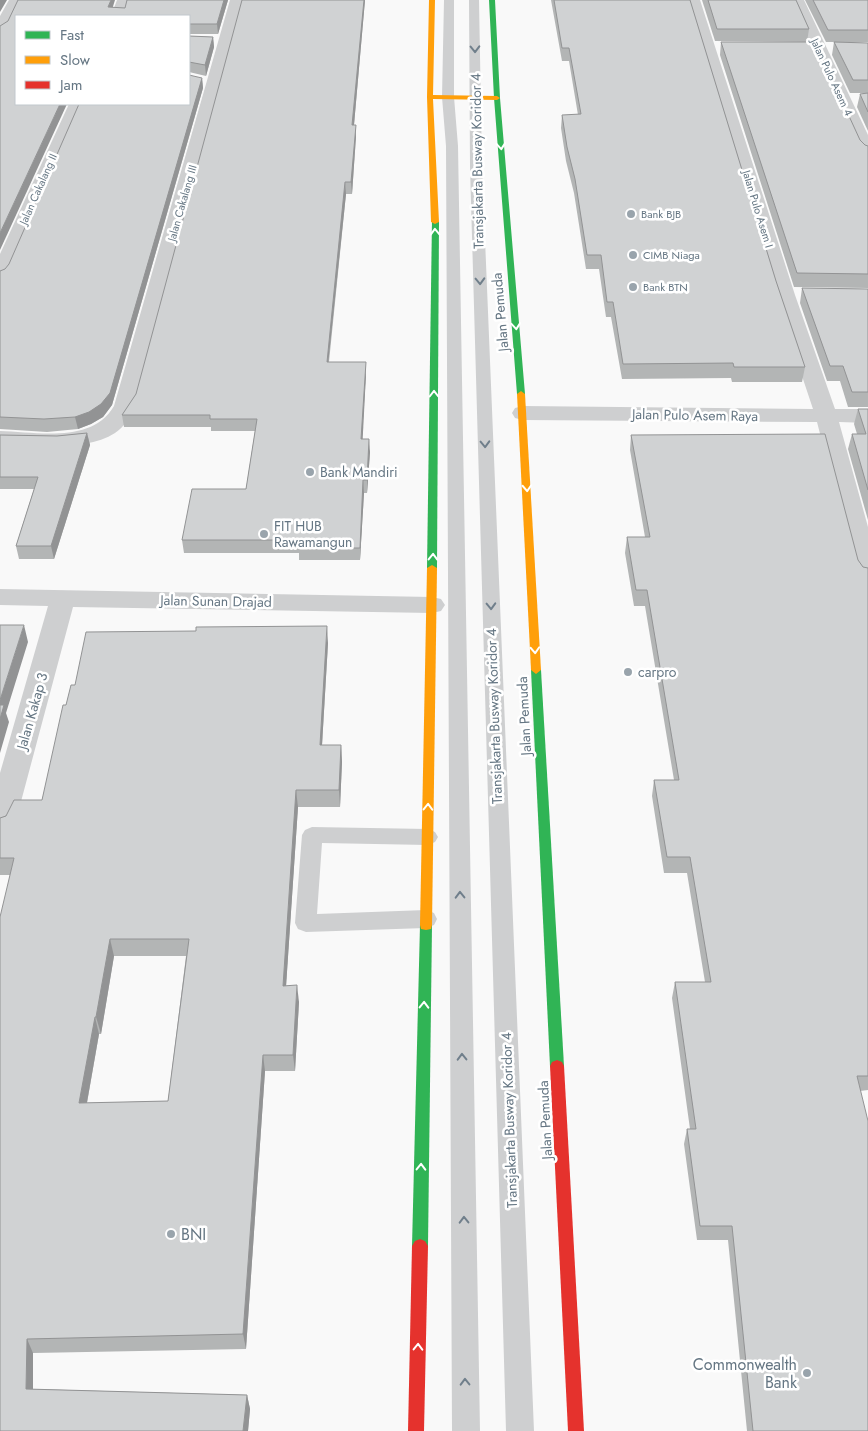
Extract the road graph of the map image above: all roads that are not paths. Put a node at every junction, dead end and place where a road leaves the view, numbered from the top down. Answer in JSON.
{"nodes":[{"id":1,"x":16,"y":0,"type":"edge"},
{"id":2,"x":124,"y":0,"type":"edge"},
{"id":3,"x":237,"y":0,"type":"edge"},
{"id":4,"x":432,"y":0,"type":"edge"},
{"id":5,"x":449,"y":0,"type":"edge"},
{"id":6,"x":474,"y":0,"type":"edge"},
{"id":7,"x":492,"y":0,"type":"edge"},
{"id":8,"x":693,"y":0,"type":"edge"},
{"id":9,"x":797,"y":0,"type":"edge"},
{"id":10,"x":118,"y":15,"type":"edge"},
{"id":11,"x":3,"y":38,"type":"edge"},
{"id":12,"x":207,"y":40,"type":"edge"},
{"id":13,"x":226,"y":41,"type":"junction"},
{"id":14,"x":708,"y":48,"type":"junction"},
{"id":15,"x":728,"y":48,"type":"edge"},
{"id":16,"x":798,"y":49,"type":"edge"},
{"id":17,"x":818,"y":49,"type":"junction"},
{"id":18,"x":838,"y":49,"type":"edge"},
{"id":19,"x":430,"y":97,"type":"junction"},
{"id":20,"x":448,"y":98,"type":"junction"},
{"id":21,"x":475,"y":98,"type":"junction"},
{"id":22,"x":497,"y":98,"type":"junction"},
{"id":23,"x":842,"y":100,"type":"junction"},
{"id":24,"x":860,"y":100,"type":"edge"},
{"id":25,"x":77,"y":105,"type":"edge"},
{"id":26,"x":868,"y":153,"type":"edge"},
{"id":27,"x":0,"y":275,"type":"edge"},
{"id":28,"x":523,"y":413,"type":"junction"},
{"id":29,"x":826,"y":416,"type":"junction"},
{"id":30,"x":868,"y":416,"type":"edge"},
{"id":31,"x":0,"y":438,"type":"edge"},
{"id":32,"x":866,"y":562,"type":"edge"},
{"id":33,"x":0,"y":597,"type":"edge"},
{"id":34,"x":63,"y":597,"type":"junction"},
{"id":35,"x":432,"y":605,"type":"junction"},
{"id":36,"x":4,"y":792,"type":"edge"},
{"id":37,"x":0,"y":824,"type":"edge"},
{"id":38,"x":428,"y":837,"type":"junction"},
{"id":39,"x":426,"y":919,"type":"junction"},
{"id":40,"x":416,"y":1431,"type":"edge"},
{"id":41,"x":466,"y":1431,"type":"edge"},
{"id":42,"x":520,"y":1431,"type":"edge"},
{"id":43,"x":576,"y":1431,"type":"edge"}],
"edges":[{"from":1,"to":11,"type":"street"},
{"from":2,"to":10,"type":"street"},
{"from":3,"to":13,"type":"street","name":"Jalan Cakalang III"},
{"from":4,"to":19,"type":"main road"},
{"from":5,"to":20,"type":"lane","name":"Transjakarta Busway Koridor 4"},
{"from":6,"to":21,"type":"lane","name":"Transjakarta Busway Koridor 4","one_way":true},
{"from":7,"to":22,"type":"main road","name":"Jalan Pemuda"},
{"from":8,"to":14,"type":"street","name":"Jalan Pulo Asem I"},
{"from":9,"to":17,"type":"street","name":"Jalan Pulo Asem 4"},
{"from":12,"to":13,"type":"street"},
{"from":13,"to":31,"type":"street","name":"Jalan Cakalang III"},
{"from":14,"to":15,"type":"street"},
{"from":14,"to":29,"type":"street","name":"Jalan Pulo Asem I"},
{"from":16,"to":17,"type":"street"},
{"from":17,"to":18,"type":"street"},
{"from":17,"to":23,"type":"street","name":"Jalan Pulo Asem 4"},
{"from":19,"to":20,"type":"main road"},
{"from":35,"to":19,"type":"main road","one_way":true},
{"from":20,"to":21,"type":"main road"},
{"from":41,"to":20,"type":"lane","name":"Transjakarta Busway Koridor 4","one_way":true},
{"from":21,"to":22,"type":"main road"},
{"from":21,"to":42,"type":"lane","name":"Transjakarta Busway Koridor 4","one_way":true},
{"from":22,"to":28,"type":"main road","name":"Jalan Pemuda","one_way":true},
{"from":23,"to":24,"type":"street"},
{"from":23,"to":26,"type":"street","name":"Jalan Pulo Asem 4"},
{"from":25,"to":27,"type":"street","name":"Jalan Cakalang II"},
{"from":28,"to":29,"type":"street","name":"Jalan Pulo Asem Raya"},
{"from":28,"to":43,"type":"main road","name":"Jalan Pemuda","one_way":true},
{"from":29,"to":30,"type":"street","name":"Jalan Pulo Asem Raya"},
{"from":29,"to":32,"type":"street","name":"Jalan Pulo Asem I"},
{"from":33,"to":34,"type":"street","name":"Jalan Sunan Drajad"},
{"from":34,"to":35,"type":"street","name":"Jalan Sunan Drajad"},
{"from":34,"to":36,"type":"street","name":"Jalan Kakap 3"},
{"from":38,"to":35,"type":"main road","one_way":true},
{"from":36,"to":37,"type":"street","name":"Jalan Kakap 3"},
{"from":38,"to":39,"type":"main road"},
{"from":38,"to":39,"type":"lane"},
{"from":40,"to":39,"type":"main road","one_way":true}]}
